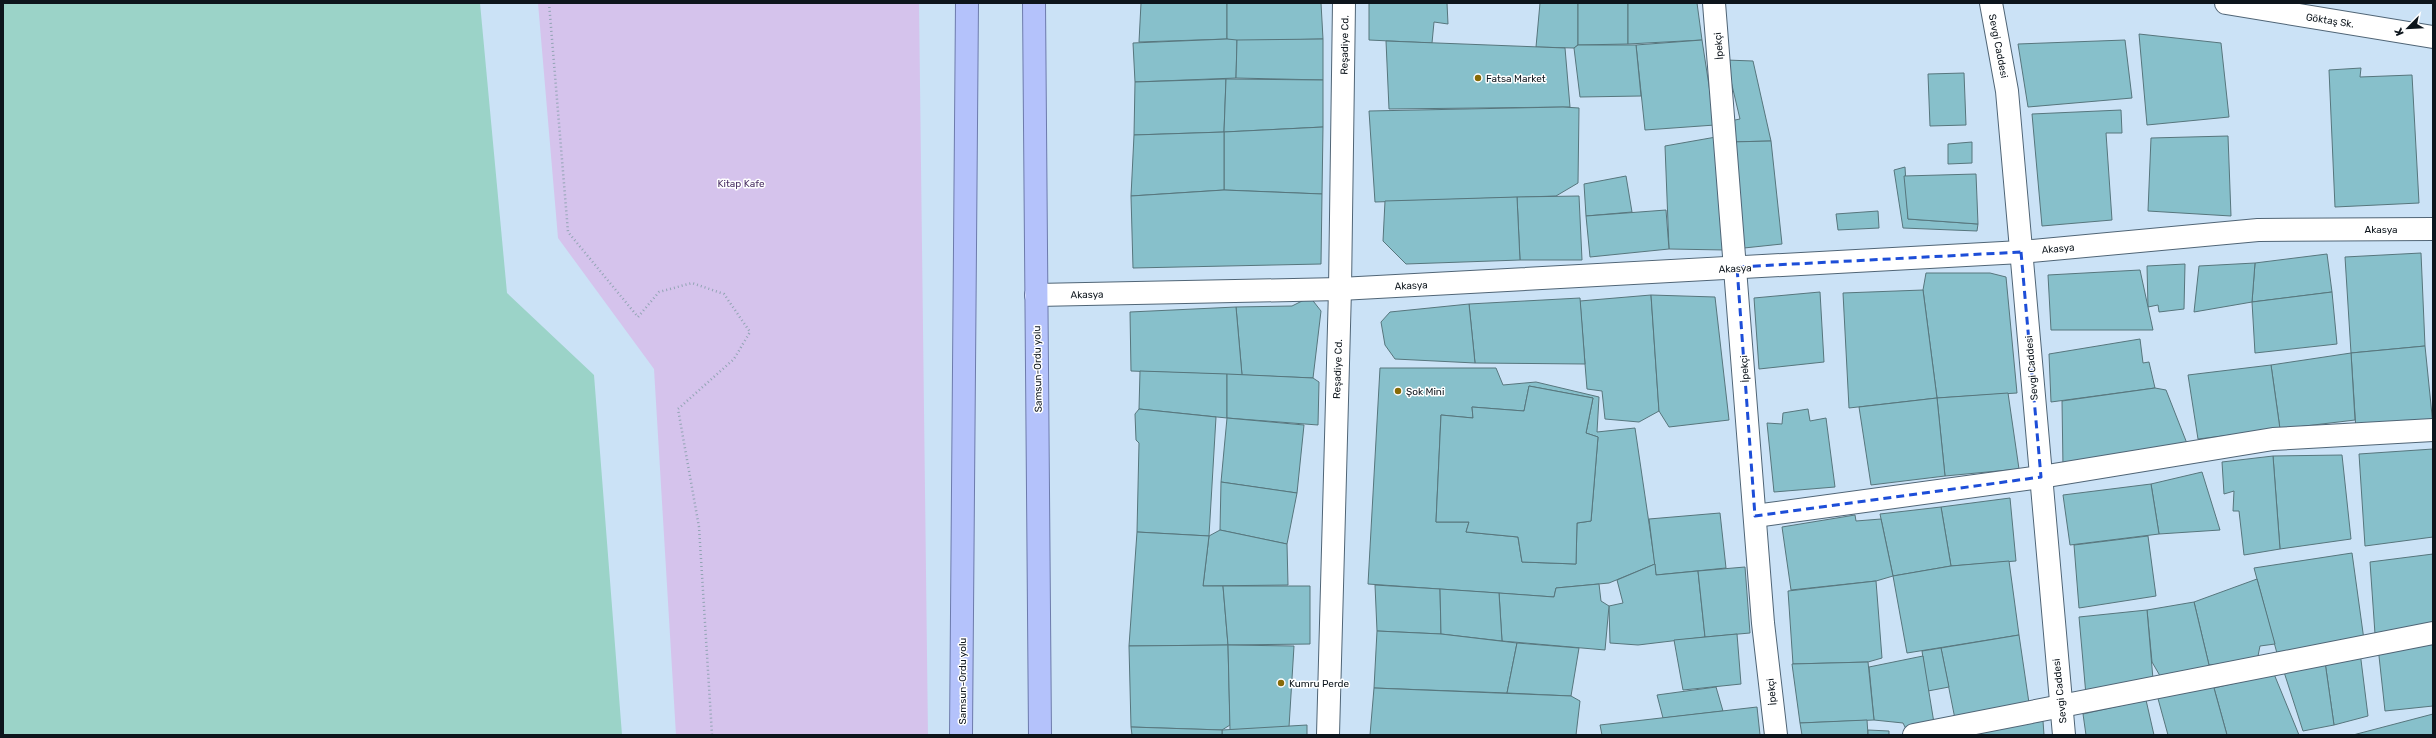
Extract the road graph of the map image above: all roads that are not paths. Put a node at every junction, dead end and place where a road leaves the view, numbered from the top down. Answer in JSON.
{"nodes":[{"id":1,"x":967,"y":3,"type":"edge"},
{"id":2,"x":1034,"y":3,"type":"edge"},
{"id":3,"x":1344,"y":3,"type":"edge"},
{"id":4,"x":1714,"y":3,"type":"edge"},
{"id":5,"x":1991,"y":3,"type":"edge"},
{"id":6,"x":2226,"y":3,"type":"edge"},
{"id":7,"x":2433,"y":37,"type":"edge"},
{"id":8,"x":2433,"y":229,"type":"edge"},
{"id":9,"x":2021,"y":252,"type":"junction"},
{"id":10,"x":1737,"y":267,"type":"junction"},
{"id":11,"x":1340,"y":289,"type":"junction"},
{"id":12,"x":1036,"y":295,"type":"junction"},
{"id":13,"x":2433,"y":430,"type":"edge"},
{"id":14,"x":2041,"y":477,"type":"junction"},
{"id":15,"x":1755,"y":516,"type":"junction"},
{"id":16,"x":2433,"y":633,"type":"edge"},
{"id":17,"x":2060,"y":707,"type":"junction"},
{"id":18,"x":961,"y":735,"type":"edge"},
{"id":19,"x":1040,"y":735,"type":"edge"},
{"id":20,"x":1328,"y":735,"type":"edge"},
{"id":21,"x":1776,"y":735,"type":"edge"},
{"id":22,"x":1914,"y":735,"type":"edge"},
{"id":23,"x":2064,"y":735,"type":"edge"}],
"edges":[{"from":1,"to":18,"type":"highway","name":"Samsun-Ordu yolu"},
{"from":2,"to":12,"type":"highway","name":"Samsun-Ordu yolu"},
{"from":3,"to":11,"type":"street","name":"Reşadiye Cd."},
{"from":4,"to":10,"type":"street","name":"İpekçi"},
{"from":5,"to":9,"type":"street","name":"Sevgi Caddesi"},
{"from":6,"to":7,"type":"street","name":"Göktaş Sk."},
{"from":8,"to":9,"type":"street","name":"Akasya"},
{"from":9,"to":10,"type":"street","name":"Akasya"},
{"from":9,"to":14,"type":"street","name":"Sevgi Caddesi"},
{"from":10,"to":11,"type":"street","name":"Akasya"},
{"from":10,"to":15,"type":"street","name":"İpekçi"},
{"from":11,"to":12,"type":"street","name":"Akasya"},
{"from":11,"to":20,"type":"street","name":"Reşadiye Cd."},
{"from":12,"to":19,"type":"highway","name":"Samsun-Ordu yolu"},
{"from":13,"to":14,"type":"street"},
{"from":14,"to":15,"type":"street"},
{"from":14,"to":17,"type":"street","name":"Sevgi Caddesi"},
{"from":15,"to":21,"type":"street","name":"İpekçi"},
{"from":16,"to":17,"type":"street"},
{"from":17,"to":22,"type":"street"},
{"from":17,"to":23,"type":"street","name":"Sevgi Caddesi"}]}
